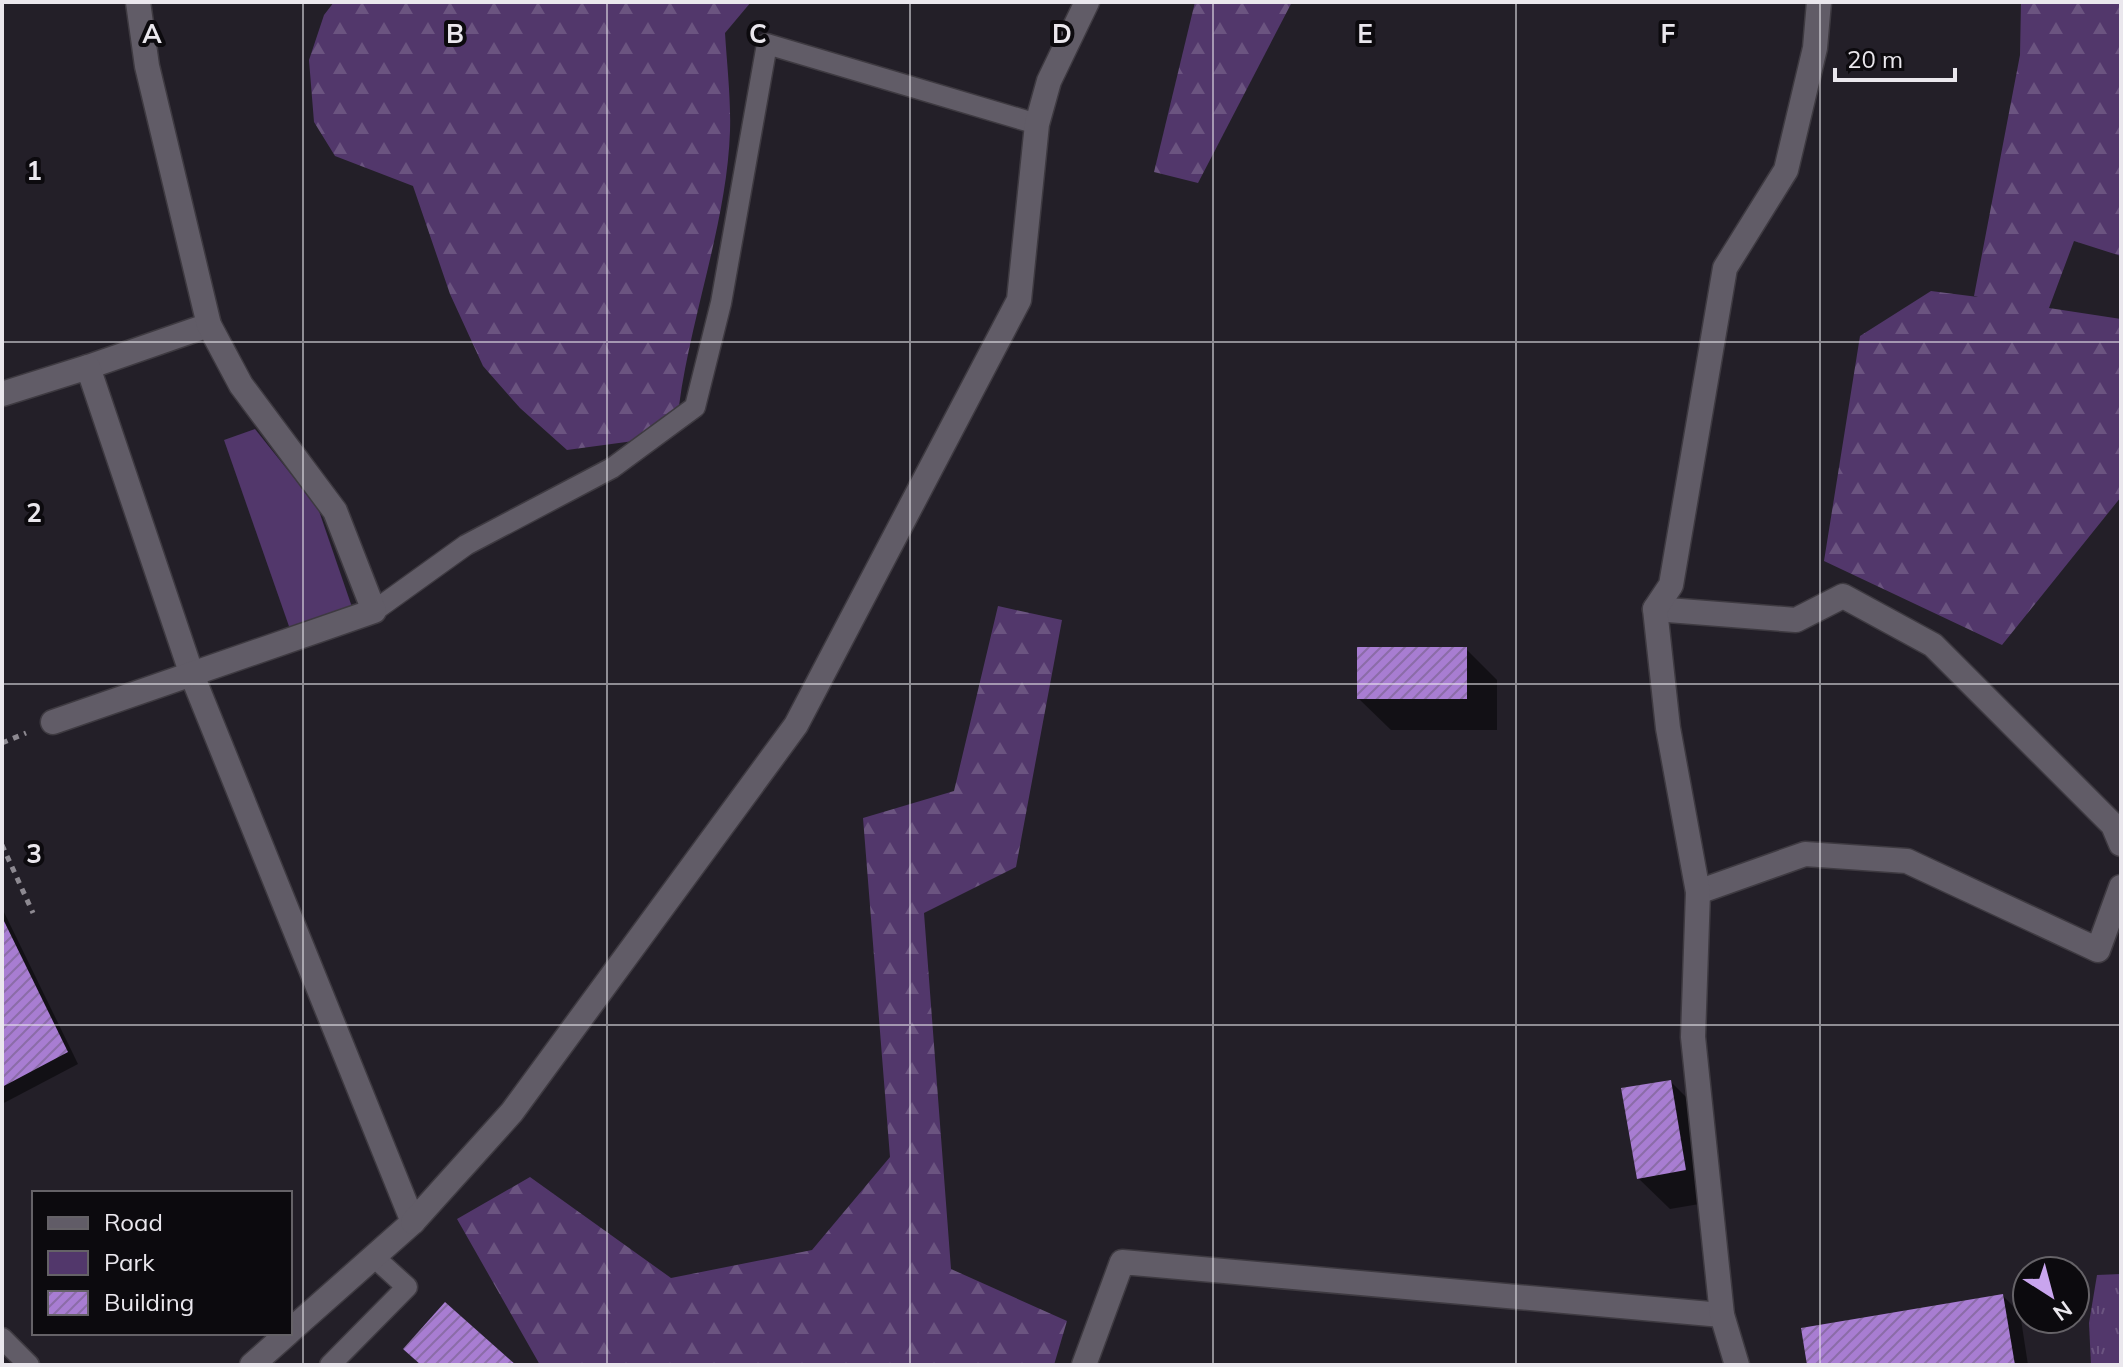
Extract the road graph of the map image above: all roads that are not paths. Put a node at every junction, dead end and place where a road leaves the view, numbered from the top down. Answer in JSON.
{"nodes":[{"id":1,"x":138,"y":2,"type":"edge"},
{"id":2,"x":1087,"y":2,"type":"edge"},
{"id":3,"x":1819,"y":2,"type":"edge"},
{"id":4,"x":1037,"y":124,"type":"junction"},
{"id":5,"x":209,"y":325,"type":"junction"},
{"id":6,"x":88,"y":367,"type":"junction"},
{"id":7,"x":2,"y":394,"type":"edge"},
{"id":8,"x":1655,"y":609,"type":"junction"},
{"id":9,"x":374,"y":611,"type":"junction"},
{"id":10,"x":192,"y":675,"type":"junction"},
{"id":11,"x":53,"y":722,"type":"dead end"},
{"id":12,"x":2121,"y":844,"type":"edge"},
{"id":13,"x":2121,"y":887,"type":"edge"},
{"id":14,"x":1698,"y":892,"type":"junction"},
{"id":15,"x":413,"y":1222,"type":"junction"},
{"id":16,"x":374,"y":1257,"type":"junction"},
{"id":17,"x":1722,"y":1315,"type":"junction"},
{"id":18,"x":292,"y":1329,"type":"edge"},
{"id":19,"x":286,"y":1335,"type":"edge"},
{"id":20,"x":2,"y":1338,"type":"edge"},
{"id":21,"x":29,"y":1365,"type":"edge"},
{"id":22,"x":252,"y":1365,"type":"edge"},
{"id":23,"x":330,"y":1365,"type":"edge"},
{"id":24,"x":1084,"y":1365,"type":"edge"},
{"id":25,"x":1737,"y":1365,"type":"edge"}],
"edges":[{"from":1,"to":5,"type":"street"},
{"from":2,"to":4,"type":"street"},
{"from":3,"to":8,"type":"street"},
{"from":4,"to":9,"type":"lane"},
{"from":4,"to":15,"type":"street"},
{"from":5,"to":6,"type":"street"},
{"from":5,"to":9,"type":"street"},
{"from":6,"to":7,"type":"street"},
{"from":6,"to":10,"type":"street"},
{"from":8,"to":12,"type":"street"},
{"from":8,"to":14,"type":"street"},
{"from":9,"to":10,"type":"street"},
{"from":10,"to":11,"type":"street"},
{"from":10,"to":15,"type":"street"},
{"from":13,"to":14,"type":"street"},
{"from":14,"to":17,"type":"street"},
{"from":15,"to":16,"type":"street"},
{"from":16,"to":18,"type":"street"},
{"from":16,"to":23,"type":"lane"},
{"from":17,"to":24,"type":"street"},
{"from":17,"to":25,"type":"street"},
{"from":19,"to":22,"type":"street"},
{"from":20,"to":21,"type":"lane"}]}
